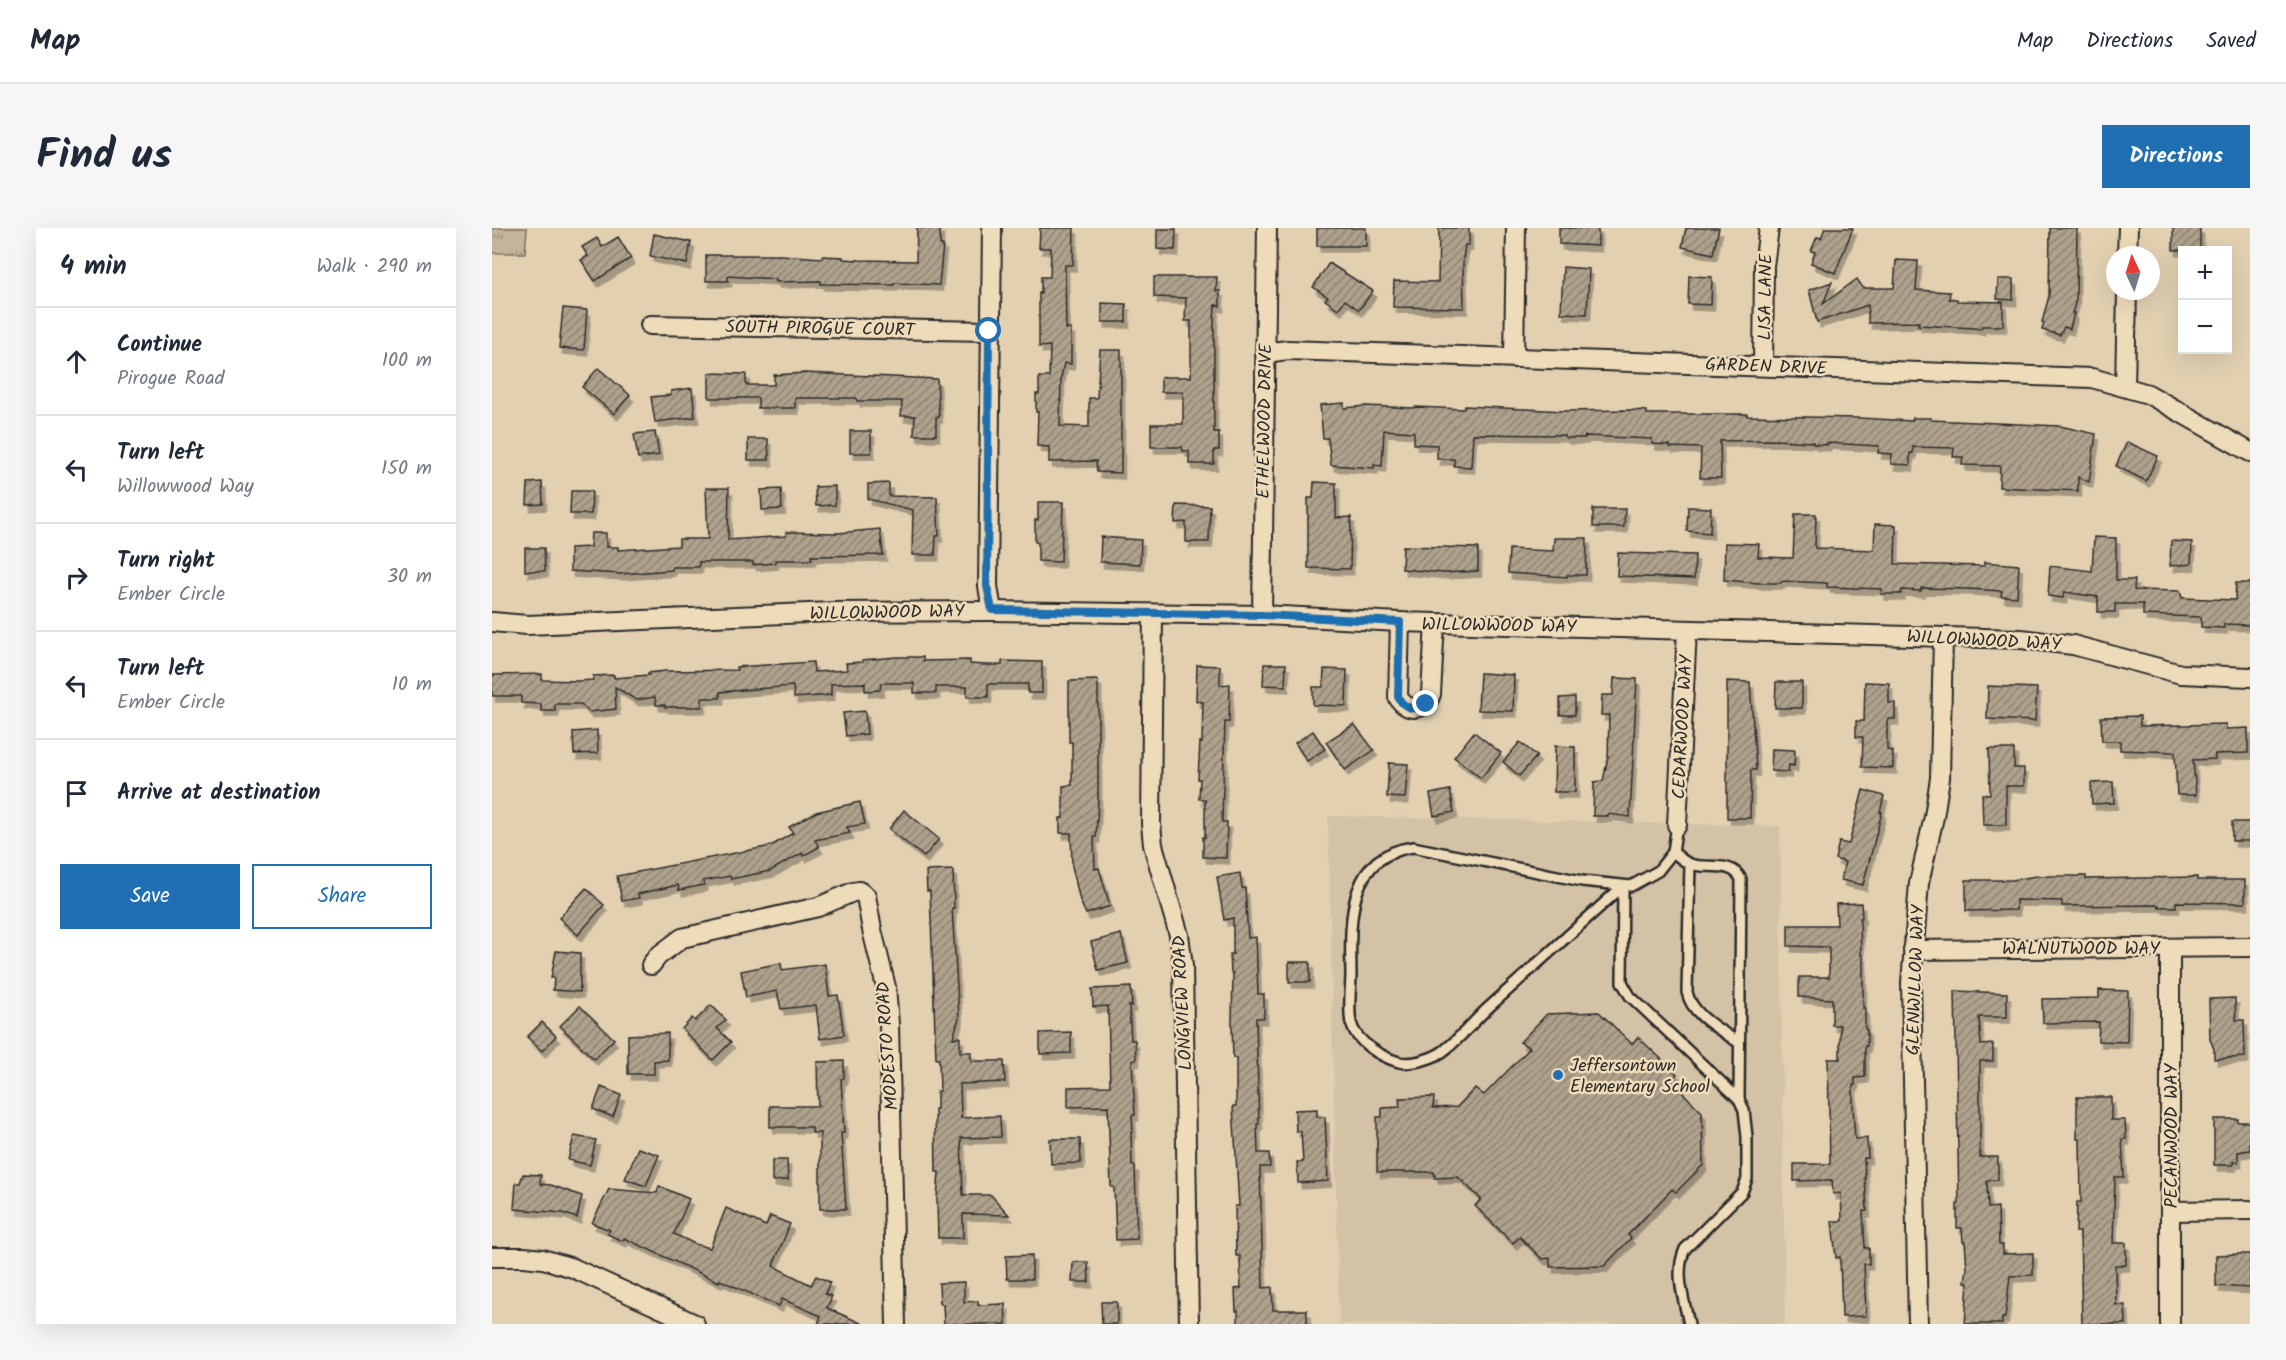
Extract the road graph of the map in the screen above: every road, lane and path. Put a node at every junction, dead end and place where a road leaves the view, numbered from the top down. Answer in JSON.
{"nodes":[{"id":1,"x":992,"y":228,"type":"edge"},
{"id":2,"x":1268,"y":228,"type":"edge"},
{"id":3,"x":1516,"y":228,"type":"edge"},
{"id":4,"x":1769,"y":228,"type":"edge"},
{"id":5,"x":2128,"y":228,"type":"edge"},
{"id":6,"x":2127,"y":246,"type":"edge"},
{"id":7,"x":2127,"y":300,"type":"edge"},
{"id":8,"x":650,"y":325,"type":"dead end"},
{"id":9,"x":989,"y":331,"type":"junction"},
{"id":10,"x":1265,"y":353,"type":"junction"},
{"id":11,"x":1514,"y":358,"type":"junction"},
{"id":12,"x":1763,"y":366,"type":"junction"},
{"id":13,"x":2125,"y":387,"type":"junction"},
{"id":14,"x":2250,"y":452,"type":"edge"},
{"id":15,"x":992,"y":610,"type":"junction"},
{"id":16,"x":1153,"y":614,"type":"junction"},
{"id":17,"x":1262,"y":615,"type":"junction"},
{"id":18,"x":492,"y":622,"type":"edge"},
{"id":19,"x":1400,"y":622,"type":"junction"},
{"id":20,"x":1435,"y":623,"type":"junction"},
{"id":21,"x":1687,"y":630,"type":"junction"},
{"id":22,"x":1943,"y":638,"type":"junction"},
{"id":23,"x":2250,"y":677,"type":"edge"},
{"id":24,"x":1677,"y":825,"type":"joint"},
{"id":25,"x":1674,"y":852,"type":"junction"},
{"id":26,"x":1690,"y":864,"type":"junction"},
{"id":27,"x":1623,"y":886,"type":"junction"},
{"id":28,"x":2250,"y":947,"type":"edge"},
{"id":29,"x":2170,"y":948,"type":"junction"},
{"id":30,"x":1913,"y":950,"type":"junction"},
{"id":31,"x":651,"y":965,"type":"dead end"},
{"id":32,"x":1739,"y":1043,"type":"junction"},
{"id":33,"x":1739,"y":1099,"type":"junction"},
{"id":34,"x":2171,"y":1210,"type":"junction"},
{"id":35,"x":2250,"y":1210,"type":"edge"},
{"id":36,"x":492,"y":1257,"type":"edge"},
{"id":37,"x":695,"y":1324,"type":"edge"},
{"id":38,"x":896,"y":1324,"type":"edge"},
{"id":39,"x":1189,"y":1324,"type":"edge"},
{"id":40,"x":1689,"y":1324,"type":"edge"},
{"id":41,"x":1918,"y":1324,"type":"edge"},
{"id":42,"x":2170,"y":1324,"type":"edge"}],
"edges":[{"from":1,"to":9,"type":"street"},
{"from":2,"to":10,"type":"street","name":"ETHELWOOD DRIVE"},
{"from":3,"to":11,"type":"street"},
{"from":4,"to":12,"type":"street","name":"LISA LANE"},
{"from":5,"to":6,"type":"street"},
{"from":7,"to":13,"type":"street"},
{"from":8,"to":9,"type":"street","name":"SOUTH PIROGUE COURT"},
{"from":9,"to":15,"type":"street"},
{"from":10,"to":11,"type":"street","name":"GARDEN DRIVE"},
{"from":10,"to":17,"type":"street","name":"ETHELWOOD DRIVE"},
{"from":11,"to":12,"type":"street","name":"GARDEN DRIVE"},
{"from":12,"to":13,"type":"street","name":"GARDEN DRIVE"},
{"from":13,"to":14,"type":"street","name":"GARDEN DRIVE"},
{"from":15,"to":16,"type":"street","name":"WILLOWWOOD WAY"},
{"from":15,"to":18,"type":"street","name":"WILLOWWOOD WAY"},
{"from":16,"to":17,"type":"street","name":"WILLOWWOOD WAY"},
{"from":16,"to":39,"type":"street","name":"LONGVIEW ROAD"},
{"from":17,"to":19,"type":"street","name":"WILLOWWOOD WAY"},
{"from":19,"to":20,"type":"street","name":"WILLOWWOOD WAY"},
{"from":19,"to":20,"type":"street"},
{"from":20,"to":21,"type":"street","name":"WILLOWWOOD WAY"},
{"from":21,"to":22,"type":"street","name":"WILLOWWOOD WAY"},
{"from":21,"to":24,"type":"street","name":"CEDARWOOD WAY"},
{"from":22,"to":23,"type":"street","name":"WILLOWWOOD WAY"},
{"from":22,"to":30,"type":"street","name":"GLENWILLOW WAY"},
{"from":24,"to":25,"type":"lane"},
{"from":25,"to":26,"type":"lane"},
{"from":25,"to":27,"type":"lane"},
{"from":26,"to":32,"type":"lane"},
{"from":26,"to":32,"type":"lane"},
{"from":27,"to":27,"type":"lane"},
{"from":27,"to":33,"type":"lane"},
{"from":28,"to":29,"type":"street","name":"WALNUTWOOD WAY"},
{"from":29,"to":30,"type":"street","name":"WALNUTWOOD WAY"},
{"from":29,"to":34,"type":"street","name":"PECANWOOD WAY"},
{"from":30,"to":41,"type":"street","name":"GLENWILLOW WAY"},
{"from":31,"to":38,"type":"street","name":"MODESTO ROAD"},
{"from":32,"to":33,"type":"lane"},
{"from":33,"to":40,"type":"lane"},
{"from":34,"to":35,"type":"street"},
{"from":34,"to":42,"type":"street","name":"PECANWOOD WAY"},
{"from":36,"to":37,"type":"street"}]}
